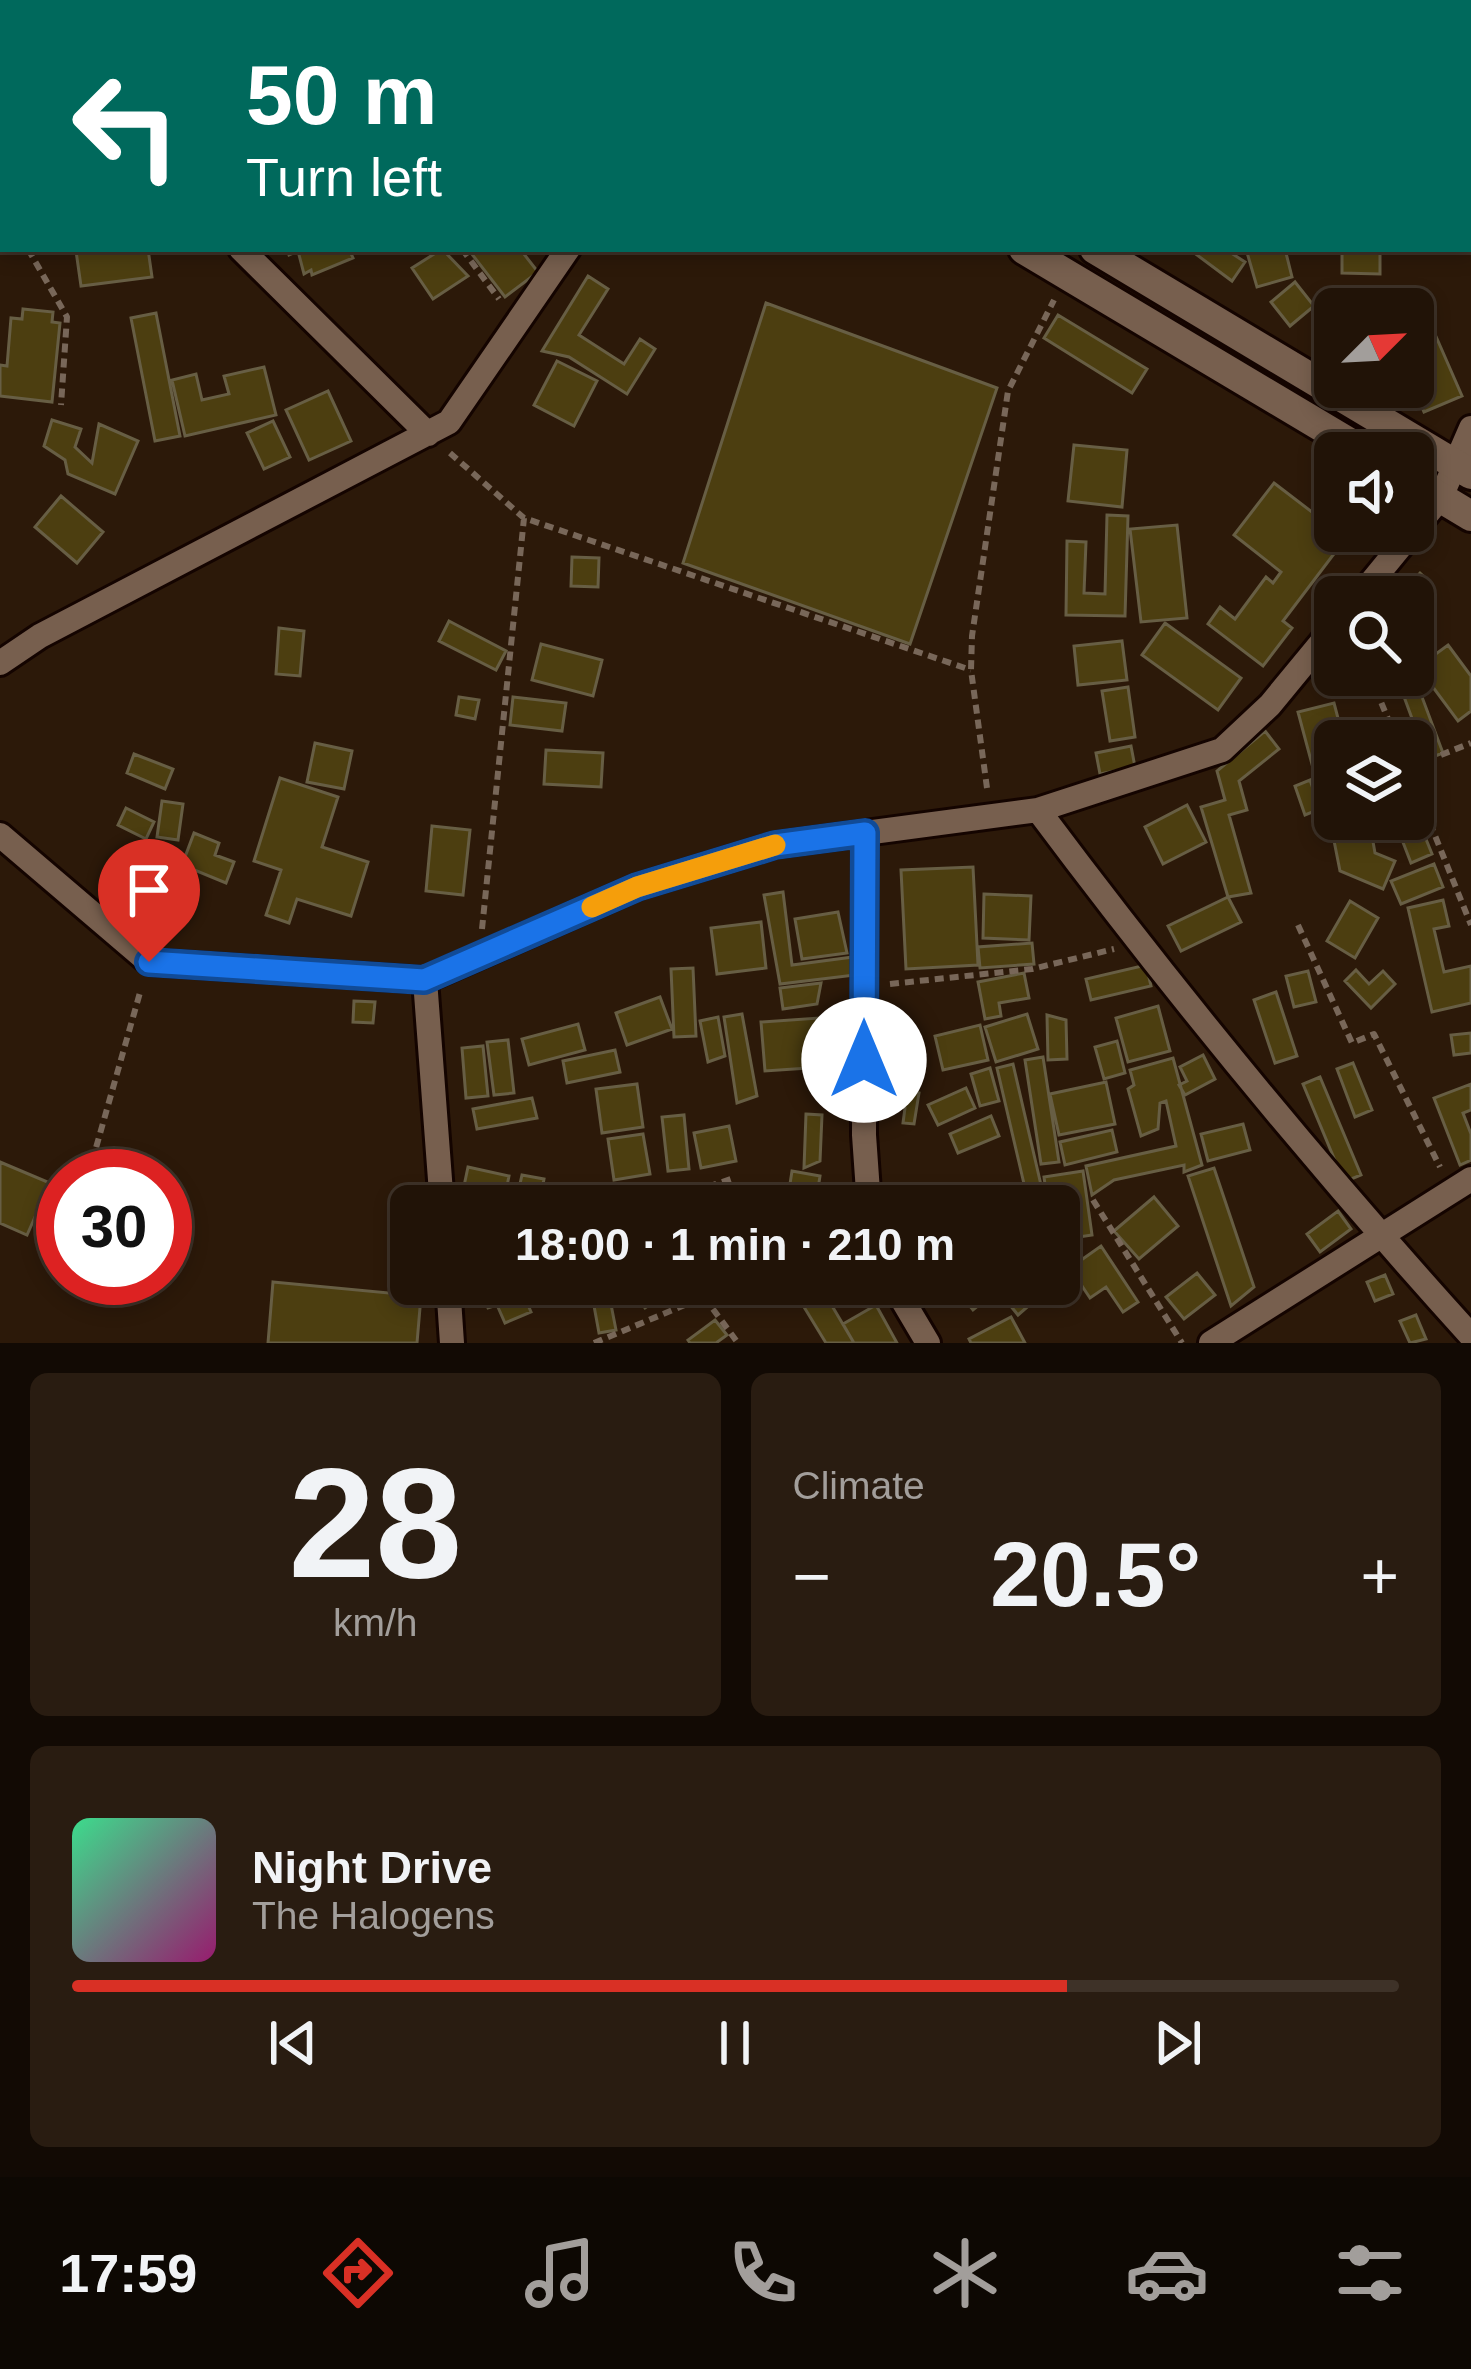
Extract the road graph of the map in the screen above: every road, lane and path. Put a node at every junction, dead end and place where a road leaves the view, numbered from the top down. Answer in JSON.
{"nodes":[{"id":1,"x":30,"y":252,"type":"edge"},
{"id":2,"x":244,"y":252,"type":"edge"},
{"id":3,"x":464,"y":252,"type":"edge"},
{"id":4,"x":566,"y":252,"type":"edge"},
{"id":5,"x":1029,"y":252,"type":"edge"},
{"id":6,"x":1108,"y":252,"type":"edge"},
{"id":7,"x":1066,"y":275,"type":"junction"},
{"id":8,"x":515,"y":321,"type":"junction"},
{"id":9,"x":61,"y":405,"type":"dead end"},
{"id":10,"x":1471,"y":428,"type":"edge"},
{"id":11,"x":1331,"y":432,"type":"edge"},
{"id":12,"x":428,"y":434,"type":"junction"},
{"id":13,"x":1464,"y":470,"type":"edge"},
{"id":14,"x":1434,"y":493,"type":"edge"},
{"id":15,"x":1441,"y":497,"type":"junction"},
{"id":16,"x":1471,"y":516,"type":"edge"},
{"id":17,"x":524,"y":518,"type":"junction"},
{"id":18,"x":1376,"y":576,"type":"edge"},
{"id":19,"x":1314,"y":652,"type":"edge"},
{"id":20,"x":0,"y":663,"type":"edge"},
{"id":21,"x":971,"y":670,"type":"junction"},
{"id":22,"x":1471,"y":743,"type":"edge"},
{"id":23,"x":1434,"y":758,"type":"edge"},
{"id":24,"x":1038,"y":810,"type":"junction"},
{"id":25,"x":991,"y":817,"type":"junction"},
{"id":26,"x":865,"y":833,"type":"junction"},
{"id":27,"x":1434,"y":834,"type":"edge"},
{"id":28,"x":0,"y":835,"type":"edge"},
{"id":29,"x":1298,"y":926,"type":"dead end"},
{"id":30,"x":1471,"y":926,"type":"edge"},
{"id":31,"x":1140,"y":943,"type":"junction"},
{"id":32,"x":480,"y":956,"type":"junction"},
{"id":33,"x":149,"y":962,"type":"junction"},
{"id":34,"x":424,"y":980,"type":"junction"},
{"id":35,"x":865,"y":986,"type":"junction"},
{"id":36,"x":96,"y":1149,"type":"edge"},
{"id":37,"x":731,"y":1179,"type":"dead end"},
{"id":38,"x":440,"y":1185,"type":"edge"},
{"id":39,"x":713,"y":1185,"type":"edge"},
{"id":40,"x":868,"y":1185,"type":"edge"},
{"id":41,"x":1462,"y":1185,"type":"edge"},
{"id":42,"x":1093,"y":1200,"type":"dead end"},
{"id":43,"x":1383,"y":1238,"type":"junction"},
{"id":44,"x":449,"y":1305,"type":"edge"},
{"id":45,"x":687,"y":1305,"type":"edge"},
{"id":46,"x":710,"y":1305,"type":"edge"},
{"id":47,"x":905,"y":1305,"type":"edge"},
{"id":48,"x":1471,"y":1336,"type":"edge"},
{"id":49,"x":615,"y":1340,"type":"edge"},
{"id":50,"x":452,"y":1343,"type":"edge"},
{"id":51,"x":594,"y":1343,"type":"edge"},
{"id":52,"x":738,"y":1343,"type":"edge"},
{"id":53,"x":928,"y":1343,"type":"edge"},
{"id":54,"x":1182,"y":1343,"type":"edge"},
{"id":55,"x":1211,"y":1343,"type":"edge"}],
"edges":[{"from":1,"to":9,"type":"path"},
{"from":2,"to":12,"type":"street"},
{"from":3,"to":8,"type":"path"},
{"from":4,"to":8,"type":"street"},
{"from":5,"to":7,"type":"street"},
{"from":6,"to":13,"type":"street"},
{"from":7,"to":11,"type":"street"},
{"from":7,"to":21,"type":"path"},
{"from":8,"to":12,"type":"street"},
{"from":10,"to":13,"type":"street"},
{"from":12,"to":17,"type":"path"},
{"from":12,"to":20,"type":"street"},
{"from":13,"to":15,"type":"street"},
{"from":14,"to":15,"type":"street"},
{"from":15,"to":16,"type":"street"},
{"from":15,"to":18,"type":"street"},
{"from":17,"to":21,"type":"path"},
{"from":17,"to":32,"type":"path"},
{"from":19,"to":24,"type":"street"},
{"from":21,"to":25,"type":"path"},
{"from":22,"to":23,"type":"path"},
{"from":24,"to":25,"type":"street"},
{"from":24,"to":31,"type":"street"},
{"from":25,"to":26,"type":"street"},
{"from":26,"to":32,"type":"street"},
{"from":26,"to":35,"type":"street"},
{"from":27,"to":30,"type":"path"},
{"from":28,"to":33,"type":"street"},
{"from":29,"to":41,"type":"path"},
{"from":31,"to":35,"type":"path"},
{"from":31,"to":43,"type":"street"},
{"from":32,"to":34,"type":"street"},
{"from":33,"to":34,"type":"street"},
{"from":33,"to":36,"type":"path"},
{"from":34,"to":38,"type":"street"},
{"from":35,"to":40,"type":"street"},
{"from":37,"to":39,"type":"path"},
{"from":41,"to":43,"type":"street"},
{"from":42,"to":54,"type":"path"},
{"from":43,"to":48,"type":"street"},
{"from":43,"to":55,"type":"street"},
{"from":44,"to":50,"type":"street"},
{"from":45,"to":49,"type":"path"},
{"from":46,"to":52,"type":"path"},
{"from":47,"to":53,"type":"street"},
{"from":49,"to":51,"type":"path"}]}
